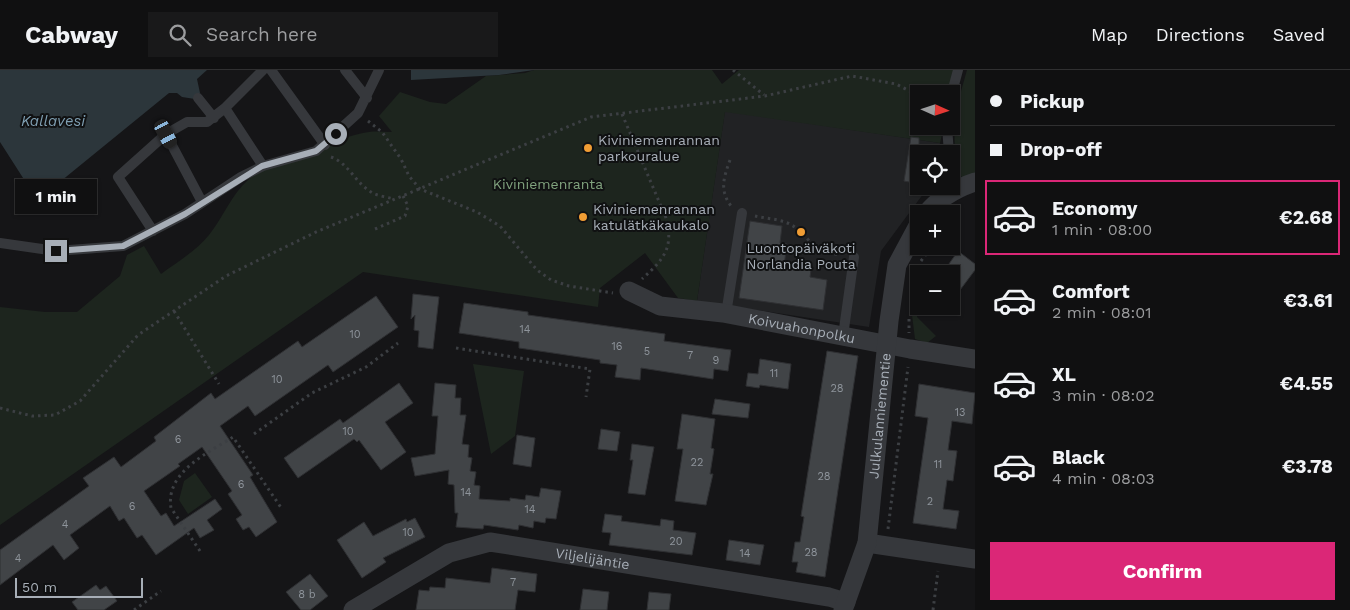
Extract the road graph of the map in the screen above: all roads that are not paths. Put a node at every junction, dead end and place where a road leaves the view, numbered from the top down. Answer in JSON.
{"nodes":[{"id":1,"x":263,"y":70,"type":"edge"},
{"id":2,"x":270,"y":70,"type":"edge"},
{"id":3,"x":345,"y":70,"type":"edge"},
{"id":4,"x":379,"y":70,"type":"edge"},
{"id":5,"x":958,"y":70,"type":"edge"},
{"id":6,"x":954,"y":85,"type":"edge"},
{"id":7,"x":198,"y":98,"type":"dead end"},
{"id":8,"x":367,"y":98,"type":"junction"},
{"id":9,"x":225,"y":108,"type":"junction"},
{"id":10,"x":214,"y":118,"type":"junction"},
{"id":11,"x":166,"y":134,"type":"junction"},
{"id":12,"x":325,"y":145,"type":"junction"},
{"id":13,"x":262,"y":166,"type":"junction"},
{"id":14,"x":960,"y":182,"type":"edge"},
{"id":15,"x":975,"y":182,"type":"edge"},
{"id":16,"x":942,"y":195,"type":"edge"},
{"id":17,"x":202,"y":202,"type":"junction"},
{"id":18,"x":933,"y":205,"type":"edge"},
{"id":19,"x":742,"y":214,"type":"road end"},
{"id":20,"x":153,"y":231,"type":"junction"},
{"id":21,"x":910,"y":241,"type":"edge"},
{"id":22,"x":0,"y":243,"type":"edge"},
{"id":23,"x":854,"y":257,"type":"road end"},
{"id":24,"x":630,"y":291,"type":"road end"},
{"id":25,"x":726,"y":314,"type":"junction"},
{"id":26,"x":843,"y":336,"type":"junction"},
{"id":27,"x":888,"y":344,"type":"junction"},
{"id":28,"x":975,"y":359,"type":"edge"},
{"id":29,"x":867,"y":543,"type":"junction"},
{"id":30,"x":975,"y":559,"type":"edge"},
{"id":31,"x":845,"y":606,"type":"edge"},
{"id":32,"x":353,"y":610,"type":"edge"}],
"edges":[{"from":1,"to":9,"type":"lane"},
{"from":2,"to":12,"type":"lane"},
{"from":3,"to":8,"type":"lane"},
{"from":4,"to":8,"type":"lane"},
{"from":5,"to":6,"type":"lane"},
{"from":7,"to":10,"type":"lane"},
{"from":8,"to":12,"type":"lane"},
{"from":9,"to":10,"type":"lane"},
{"from":9,"to":13,"type":"lane"},
{"from":10,"to":11,"type":"lane"},
{"from":11,"to":17,"type":"lane"},
{"from":11,"to":20,"type":"lane"},
{"from":12,"to":13,"type":"lane"},
{"from":13,"to":17,"type":"lane"},
{"from":14,"to":15,"type":"street"},
{"from":16,"to":18,"type":"street"},
{"from":17,"to":20,"type":"lane"},
{"from":19,"to":25,"type":"lane"},
{"from":20,"to":22,"type":"lane"},
{"from":21,"to":27,"type":"street","name":"Julkulanniementie"},
{"from":23,"to":26,"type":"lane"},
{"from":24,"to":25,"type":"street","name":"Koivuahonpolku"},
{"from":25,"to":26,"type":"street","name":"Koivuahonpolku"},
{"from":26,"to":27,"type":"street","name":"Koivuahonpolku"},
{"from":27,"to":28,"type":"street","name":"Koivuahonpolku"},
{"from":27,"to":29,"type":"street","name":"Julkulanniementie"},
{"from":29,"to":30,"type":"street"},
{"from":29,"to":31,"type":"street","name":"Julkulanniementie"},
{"from":31,"to":32,"type":"street","name":"Viljelijäntie"}]}
